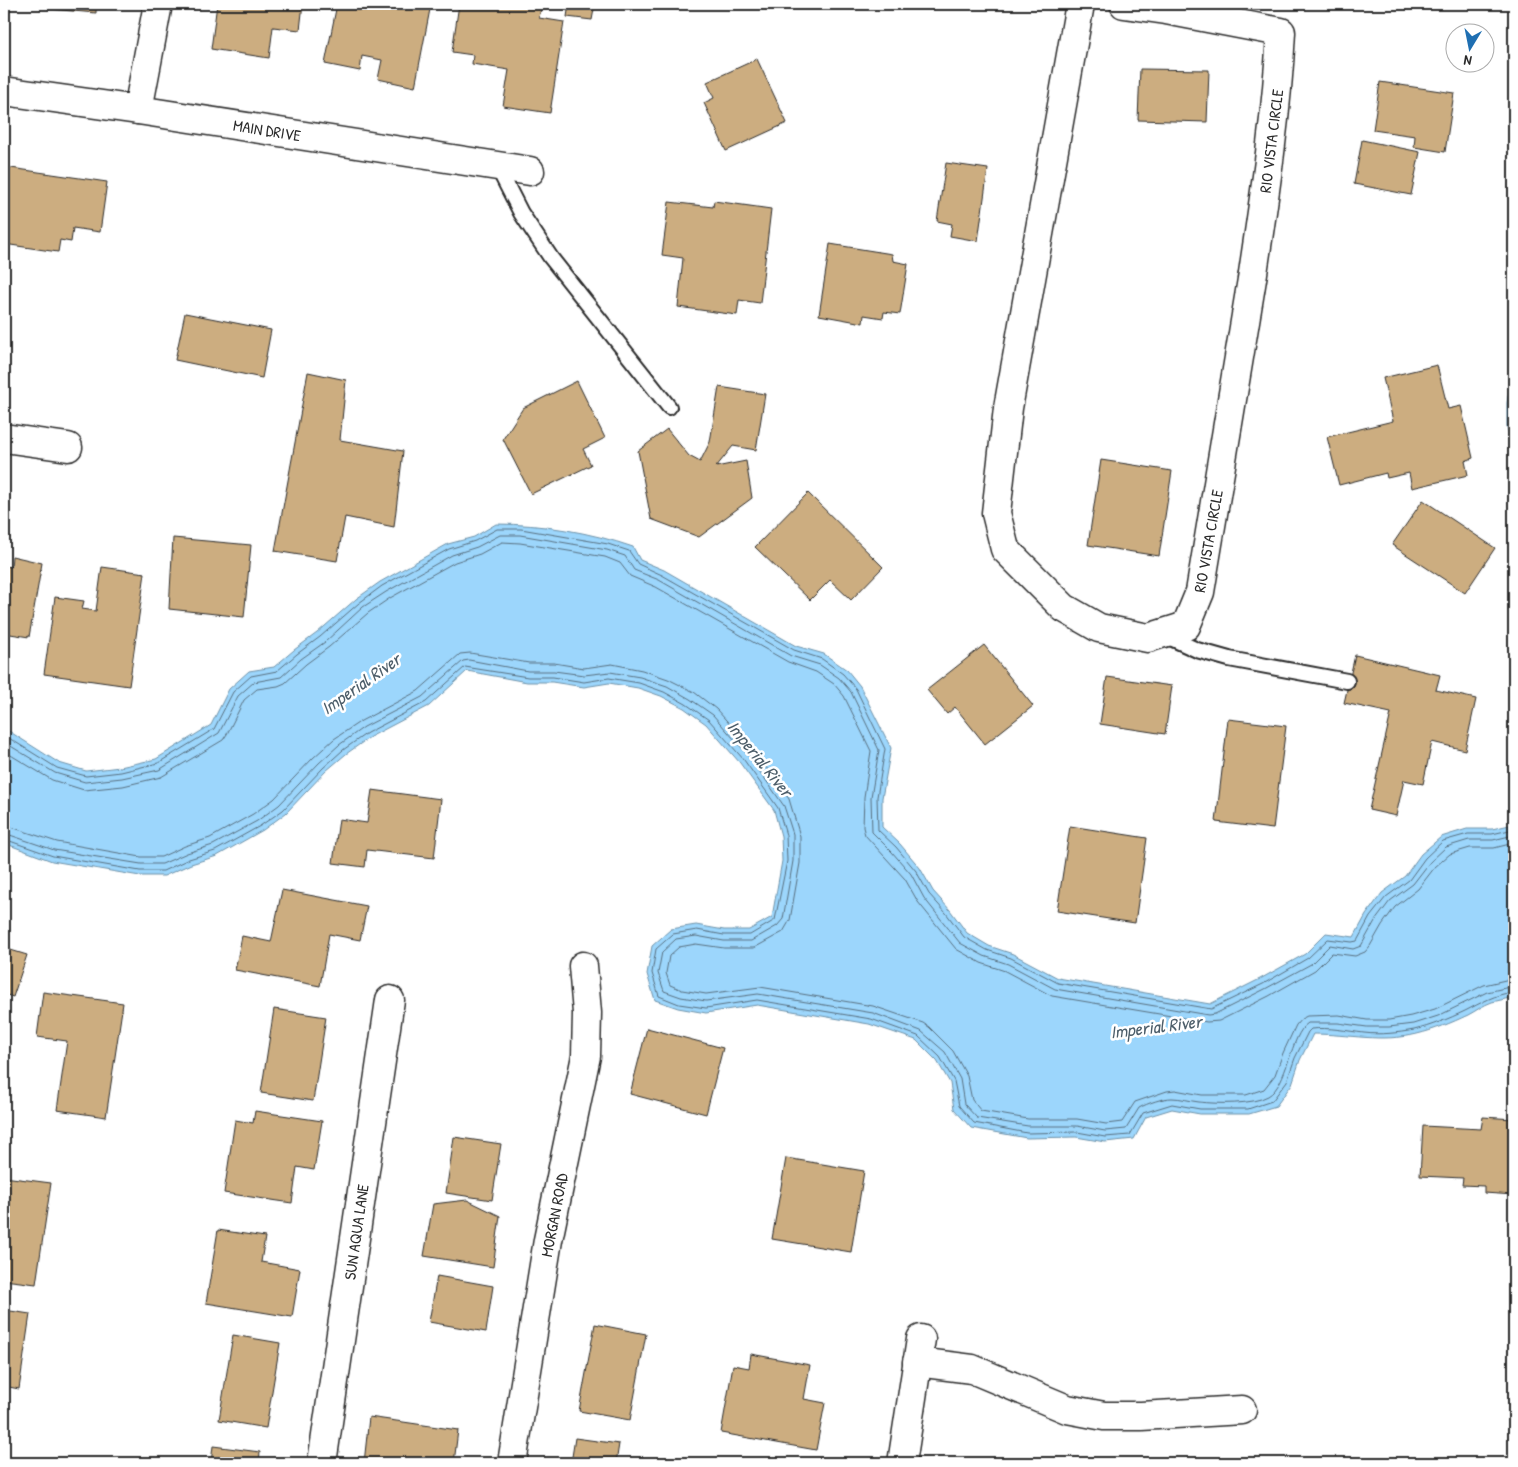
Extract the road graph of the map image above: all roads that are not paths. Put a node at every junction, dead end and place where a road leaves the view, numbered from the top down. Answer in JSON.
{"nodes":[{"id":1,"x":158,"y":4,"type":"edge"},
{"id":2,"x":1080,"y":4,"type":"edge"},
{"id":3,"x":1124,"y":4,"type":"edge"},
{"id":4,"x":4,"y":91,"type":"edge"},
{"id":5,"x":138,"y":110,"type":"junction"},
{"id":6,"x":497,"y":166,"type":"junction"},
{"id":7,"x":530,"y":171,"type":"dead end"},
{"id":8,"x":670,"y":407,"type":"dead end"},
{"id":9,"x":4,"y":438,"type":"edge"},
{"id":10,"x":68,"y":447,"type":"dead end"},
{"id":11,"x":1161,"y":634,"type":"junction"},
{"id":12,"x":1347,"y":681,"type":"dead end"},
{"id":13,"x":583,"y":966,"type":"dead end"},
{"id":14,"x":390,"y":1000,"type":"dead end"},
{"id":15,"x":1242,"y":1410,"type":"dead end"},
{"id":16,"x":322,"y":1463,"type":"edge"},
{"id":17,"x":512,"y":1463,"type":"edge"},
{"id":18,"x":902,"y":1463,"type":"edge"}],
"edges":[{"from":1,"to":5,"type":"street"},
{"from":2,"to":11,"type":"street","name":"RIO VISTA CIRCLE"},
{"from":3,"to":11,"type":"street","name":"RIO VISTA CIRCLE"},
{"from":4,"to":5,"type":"street","name":"MAIN DRIVE"},
{"from":5,"to":6,"type":"street","name":"MAIN DRIVE"},
{"from":6,"to":7,"type":"street","name":"MAIN DRIVE"},
{"from":6,"to":8,"type":"lane"},
{"from":9,"to":10,"type":"street"},
{"from":11,"to":12,"type":"lane"},
{"from":13,"to":17,"type":"street","name":"MORGAN ROAD"},
{"from":14,"to":16,"type":"street","name":"SUN AQUA LANE"},
{"from":15,"to":18,"type":"street"}]}
